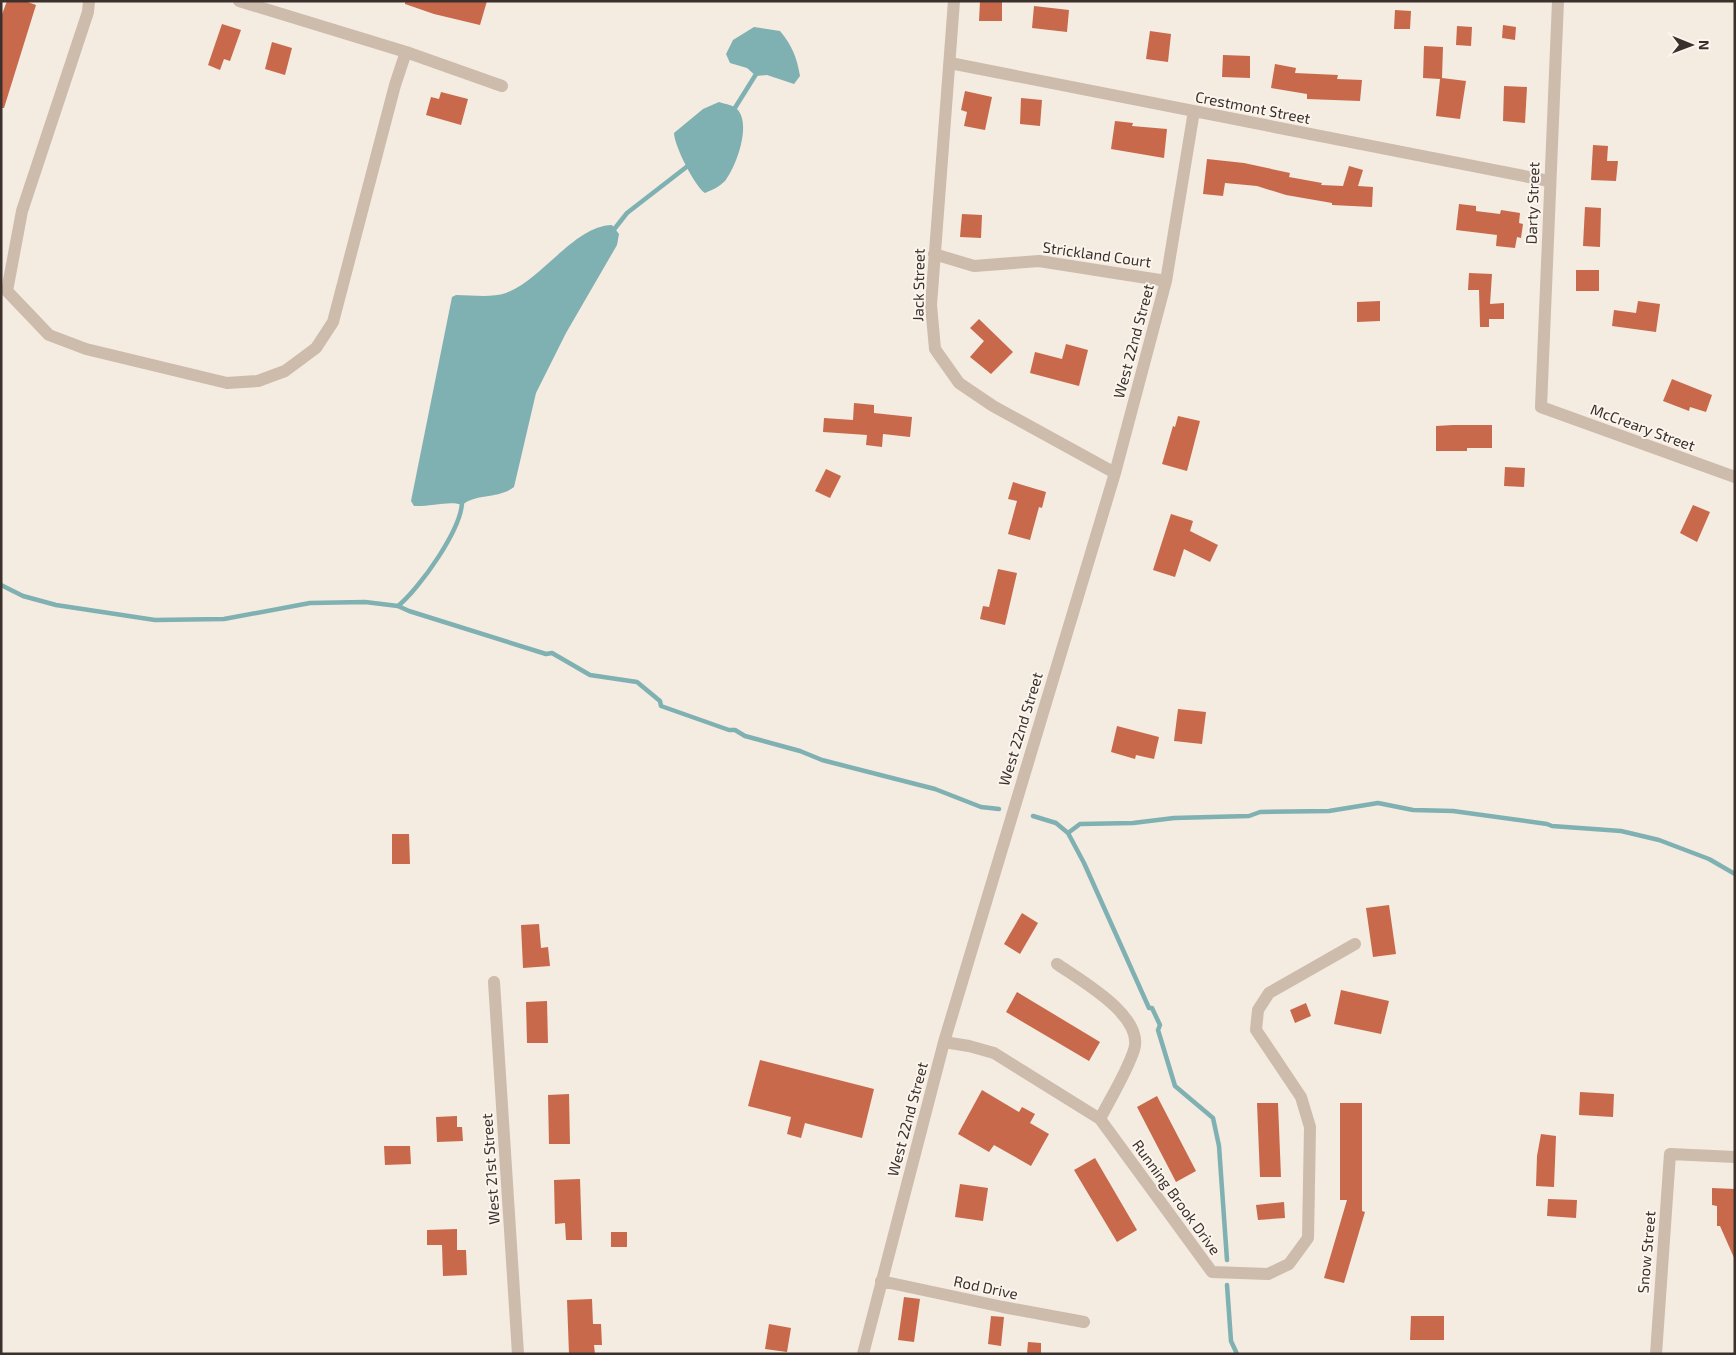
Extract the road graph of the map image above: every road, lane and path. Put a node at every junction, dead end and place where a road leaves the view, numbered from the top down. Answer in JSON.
{"nodes":[{"id":1,"x":89,"y":1,"type":"edge"},
{"id":2,"x":238,"y":1,"type":"edge"},
{"id":3,"x":954,"y":1,"type":"edge"},
{"id":4,"x":1558,"y":1,"type":"edge"},
{"id":5,"x":406,"y":52,"type":"junction"},
{"id":6,"x":950,"y":63,"type":"junction"},
{"id":7,"x":502,"y":86,"type":"dead end"},
{"id":8,"x":1194,"y":111,"type":"junction"},
{"id":9,"x":1549,"y":182,"type":"junction"},
{"id":10,"x":934,"y":254,"type":"junction"},
{"id":11,"x":1166,"y":281,"type":"junction"},
{"id":12,"x":4,"y":292,"type":"edge"},
{"id":13,"x":1541,"y":407,"type":"joint"},
{"id":14,"x":1115,"y":473,"type":"junction"},
{"id":15,"x":1735,"y":477,"type":"edge"},
{"id":16,"x":1355,"y":944,"type":"dead end"},
{"id":17,"x":1057,"y":964,"type":"dead end"},
{"id":18,"x":494,"y":982,"type":"dead end"},
{"id":19,"x":944,"y":1042,"type":"junction"},
{"id":20,"x":1100,"y":1119,"type":"junction"},
{"id":21,"x":1735,"y":1157,"type":"edge"},
{"id":22,"x":881,"y":1281,"type":"junction"},
{"id":23,"x":1084,"y":1322,"type":"dead end"},
{"id":24,"x":518,"y":1354,"type":"edge"},
{"id":25,"x":863,"y":1354,"type":"edge"},
{"id":26,"x":1656,"y":1354,"type":"edge"}],
"edges":[{"from":1,"to":12,"type":"street"},
{"from":2,"to":5,"type":"street"},
{"from":3,"to":6,"type":"street","name":"Jack Street"},
{"from":4,"to":9,"type":"street","name":"Darty Street"},
{"from":5,"to":7,"type":"street"},
{"from":5,"to":12,"type":"street"},
{"from":6,"to":8,"type":"street","name":"Crestmont Street"},
{"from":6,"to":10,"type":"street","name":"Jack Street"},
{"from":8,"to":9,"type":"street","name":"Crestmont Street"},
{"from":8,"to":11,"type":"street","name":"West 22nd Street"},
{"from":9,"to":13,"type":"street","name":"Darty Street"},
{"from":10,"to":11,"type":"street","name":"Strickland Court"},
{"from":10,"to":14,"type":"street","name":"Jack Street"},
{"from":11,"to":14,"type":"street","name":"West 22nd Street"},
{"from":13,"to":15,"type":"street","name":"McCreary Street"},
{"from":14,"to":19,"type":"street","name":"West 22nd Street"},
{"from":16,"to":20,"type":"street","name":"Running Brook Drive"},
{"from":17,"to":20,"type":"street"},
{"from":18,"to":24,"type":"street","name":"West 21st Street"},
{"from":19,"to":20,"type":"street","name":"Running Brook Drive"},
{"from":19,"to":22,"type":"street","name":"West 22nd Street"},
{"from":21,"to":26,"type":"street","name":"Snow Street"},
{"from":22,"to":23,"type":"street","name":"Rod Drive"},
{"from":22,"to":25,"type":"street","name":"West 22nd Street"}]}
